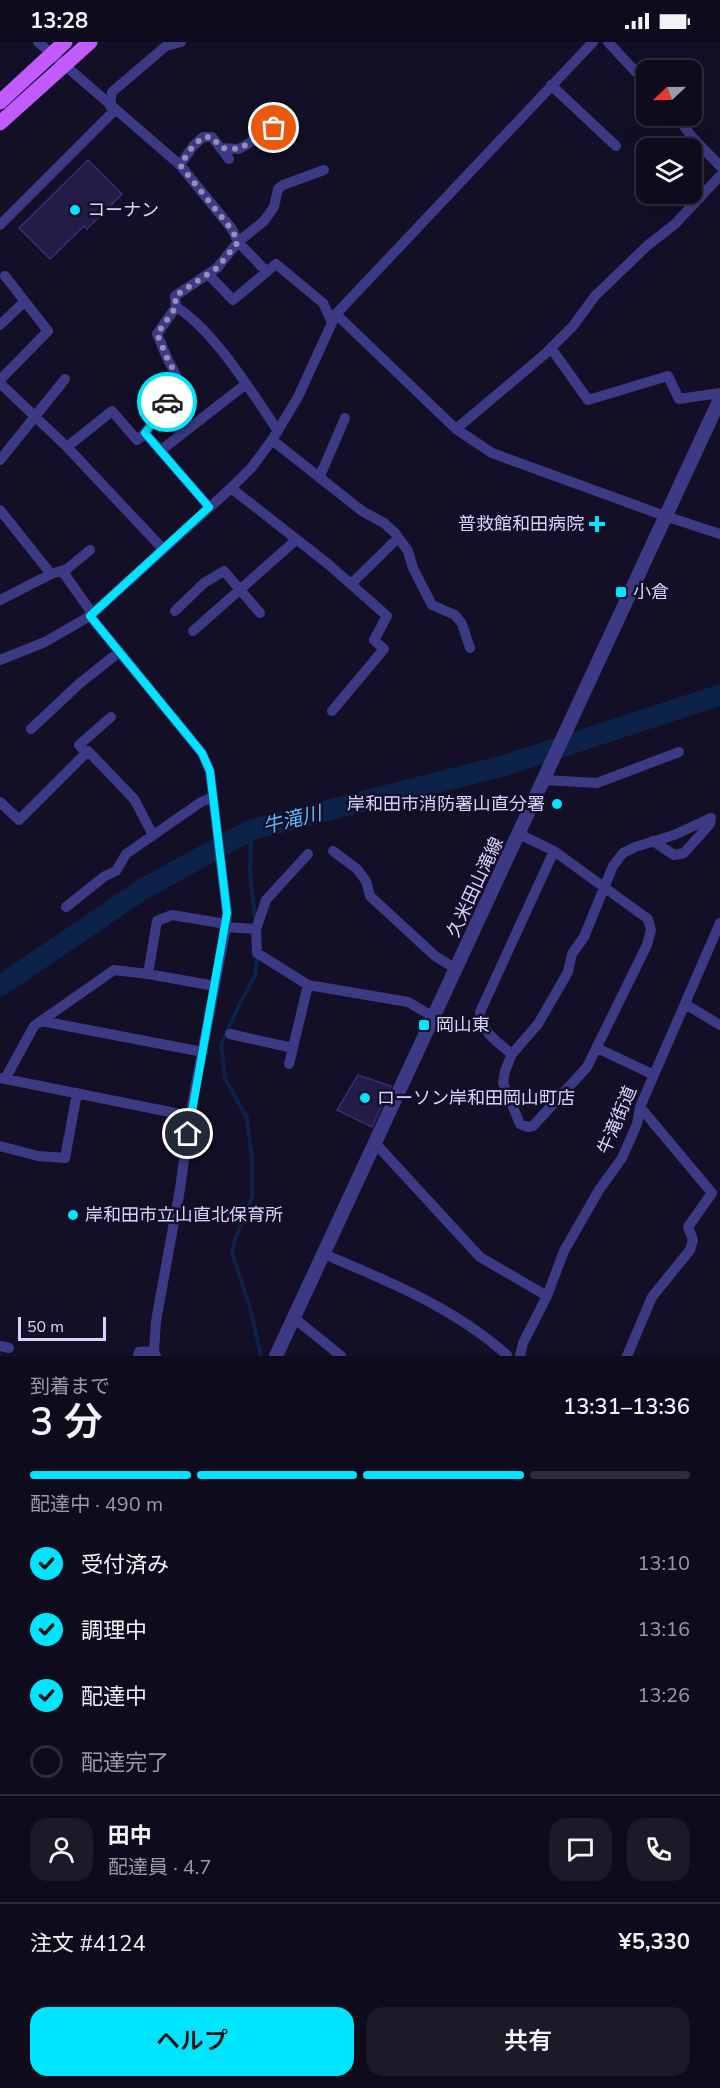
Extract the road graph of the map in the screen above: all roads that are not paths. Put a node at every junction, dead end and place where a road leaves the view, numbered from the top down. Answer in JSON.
{"nodes":[{"id":1,"x":38,"y":42,"type":"edge"},
{"id":2,"x":65,"y":42,"type":"edge"},
{"id":3,"x":90,"y":42,"type":"edge"},
{"id":4,"x":181,"y":42,"type":"edge"},
{"id":5,"x":593,"y":42,"type":"edge"},
{"id":6,"x":608,"y":42,"type":"edge"},
{"id":7,"x":52,"y":54,"type":"junction"},
{"id":8,"x":64,"y":66,"type":"junction"},
{"id":9,"x":636,"y":72,"type":"edge"},
{"id":10,"x":551,"y":85,"type":"junction"},
{"id":11,"x":0,"y":102,"type":"edge"},
{"id":12,"x":113,"y":108,"type":"junction"},
{"id":13,"x":0,"y":123,"type":"edge"},
{"id":14,"x":684,"y":126,"type":"edge"},
{"id":15,"x":279,"y":139,"type":"dead end"},
{"id":16,"x":616,"y":146,"type":"dead end"},
{"id":17,"x":221,"y":148,"type":"junction"},
{"id":18,"x":229,"y":159,"type":"dead end"},
{"id":19,"x":180,"y":165,"type":"junction"},
{"id":20,"x":720,"y":166,"type":"edge"},
{"id":21,"x":324,"y":170,"type":"dead end"},
{"id":22,"x":720,"y":176,"type":"edge"},
{"id":23,"x":0,"y":225,"type":"edge"},
{"id":24,"x":238,"y":242,"type":"junction"},
{"id":25,"x":267,"y":272,"type":"junction"},
{"id":26,"x":208,"y":273,"type":"junction"},
{"id":27,"x":2,"y":275,"type":"edge"},
{"id":28,"x":24,"y":302,"type":"junction"},
{"id":29,"x":176,"y":307,"type":"junction"},
{"id":30,"x":334,"y":318,"type":"junction"},
{"id":31,"x":0,"y":325,"type":"edge"},
{"id":32,"x":551,"y":348,"type":"junction"},
{"id":33,"x":65,"y":379,"type":"dead end"},
{"id":34,"x":0,"y":381,"type":"edge"},
{"id":35,"x":246,"y":384,"type":"junction"},
{"id":36,"x":720,"y":393,"type":"edge"},
{"id":37,"x":720,"y":399,"type":"edge"},
{"id":38,"x":35,"y":418,"type":"junction"},
{"id":39,"x":345,"y":418,"type":"dead end"},
{"id":40,"x":456,"y":429,"type":"junction"},
{"id":41,"x":145,"y":433,"type":"junction"},
{"id":42,"x":275,"y":435,"type":"junction"},
{"id":43,"x":67,"y":447,"type":"junction"},
{"id":44,"x":160,"y":451,"type":"junction"},
{"id":45,"x":0,"y":460,"type":"edge"},
{"id":46,"x":320,"y":476,"type":"junction"},
{"id":47,"x":231,"y":488,"type":"junction"},
{"id":48,"x":209,"y":507,"type":"junction"},
{"id":49,"x":0,"y":510,"type":"edge"},
{"id":50,"x":665,"y":516,"type":"junction"},
{"id":51,"x":720,"y":534,"type":"edge"},
{"id":52,"x":398,"y":538,"type":"junction"},
{"id":53,"x":296,"y":540,"type":"junction"},
{"id":54,"x":163,"y":549,"type":"junction"},
{"id":55,"x":90,"y":550,"type":"dead end"},
{"id":56,"x":63,"y":572,"type":"junction"},
{"id":57,"x":51,"y":574,"type":"junction"},
{"id":58,"x":351,"y":584,"type":"junction"},
{"id":59,"x":240,"y":590,"type":"junction"},
{"id":60,"x":0,"y":600,"type":"edge"},
{"id":61,"x":175,"y":611,"type":"dead end"},
{"id":62,"x":91,"y":614,"type":"junction"},
{"id":63,"x":260,"y":614,"type":"dead end"},
{"id":64,"x":193,"y":632,"type":"dead end"},
{"id":65,"x":470,"y":648,"type":"dead end"},
{"id":66,"x":119,"y":652,"type":"junction"},
{"id":67,"x":0,"y":660,"type":"edge"},
{"id":68,"x":332,"y":711,"type":"dead end"},
{"id":69,"x":111,"y":717,"type":"dead end"},
{"id":70,"x":32,"y":729,"type":"dead end"},
{"id":71,"x":679,"y":752,"type":"dead end"},
{"id":72,"x":86,"y":753,"type":"junction"},
{"id":73,"x":545,"y":778,"type":"junction"},
{"id":74,"x":213,"y":797,"type":"junction"},
{"id":75,"x":0,"y":802,"type":"edge"},
{"id":76,"x":519,"y":834,"type":"junction"},
{"id":77,"x":153,"y":836,"type":"junction"},
{"id":78,"x":653,"y":841,"type":"junction"},
{"id":79,"x":333,"y":850,"type":"dead end"},
{"id":80,"x":554,"y":851,"type":"junction"},
{"id":81,"x":308,"y":854,"type":"dead end"},
{"id":82,"x":604,"y":886,"type":"junction"},
{"id":83,"x":66,"y":907,"type":"dead end"},
{"id":84,"x":720,"y":923,"type":"edge"},
{"id":85,"x":226,"y":925,"type":"junction"},
{"id":86,"x":256,"y":929,"type":"junction"},
{"id":87,"x":456,"y":969,"type":"junction"},
{"id":88,"x":148,"y":974,"type":"junction"},
{"id":89,"x":308,"y":985,"type":"junction"},
{"id":90,"x":215,"y":986,"type":"junction"},
{"id":91,"x":685,"y":1004,"type":"junction"},
{"id":92,"x":434,"y":1017,"type":"junction"},
{"id":93,"x":41,"y":1022,"type":"junction"},
{"id":94,"x":720,"y":1025,"type":"edge"},
{"id":95,"x":230,"y":1034,"type":"dead end"},
{"id":96,"x":293,"y":1048,"type":"junction"},
{"id":97,"x":597,"y":1048,"type":"junction"},
{"id":98,"x":202,"y":1052,"type":"junction"},
{"id":99,"x":512,"y":1054,"type":"junction"},
{"id":100,"x":289,"y":1064,"type":"dead end"},
{"id":101,"x":654,"y":1075,"type":"junction"},
{"id":102,"x":3,"y":1078,"type":"edge"},
{"id":103,"x":76,"y":1093,"type":"junction"},
{"id":104,"x":640,"y":1107,"type":"junction"},
{"id":105,"x":190,"y":1116,"type":"junction"},
{"id":106,"x":375,"y":1143,"type":"junction"},
{"id":107,"x":0,"y":1146,"type":"edge"},
{"id":108,"x":716,"y":1190,"type":"edge"},
{"id":109,"x":324,"y":1254,"type":"junction"},
{"id":110,"x":547,"y":1296,"type":"junction"},
{"id":111,"x":294,"y":1318,"type":"junction"},
{"id":112,"x":523,"y":1343,"type":"junction"},
{"id":113,"x":155,"y":1353,"type":"edge"},
{"id":114,"x":138,"y":1356,"type":"edge"},
{"id":115,"x":276,"y":1356,"type":"edge"},
{"id":116,"x":341,"y":1356,"type":"edge"},
{"id":117,"x":506,"y":1356,"type":"edge"},
{"id":118,"x":520,"y":1356,"type":"edge"},
{"id":119,"x":627,"y":1356,"type":"edge"}],
"edges":[{"from":1,"to":7,"type":"street"},
{"from":2,"to":7,"type":"main road"},
{"from":3,"to":8,"type":"main road"},
{"from":4,"to":12,"type":"street"},
{"from":5,"to":10,"type":"street"},
{"from":6,"to":9,"type":"street"},
{"from":7,"to":8,"type":"street"},
{"from":7,"to":11,"type":"main road"},
{"from":8,"to":12,"type":"street"},
{"from":8,"to":13,"type":"main road"},
{"from":10,"to":16,"type":"street"},
{"from":10,"to":30,"type":"street"},
{"from":12,"to":19,"type":"street"},
{"from":12,"to":23,"type":"street"},
{"from":14,"to":20,"type":"street"},
{"from":15,"to":17,"type":"street"},
{"from":17,"to":18,"type":"street"},
{"from":17,"to":19,"type":"street"},
{"from":19,"to":24,"type":"street"},
{"from":21,"to":24,"type":"street"},
{"from":22,"to":32,"type":"street"},
{"from":24,"to":25,"type":"street"},
{"from":24,"to":26,"type":"street"},
{"from":25,"to":26,"type":"street"},
{"from":25,"to":30,"type":"street"},
{"from":26,"to":29,"type":"street"},
{"from":27,"to":28,"type":"street"},
{"from":28,"to":31,"type":"street"},
{"from":28,"to":34,"type":"street"},
{"from":29,"to":35,"type":"street"},
{"from":29,"to":41,"type":"street"},
{"from":30,"to":40,"type":"street"},
{"from":30,"to":42,"type":"street"},
{"from":32,"to":36,"type":"street"},
{"from":32,"to":40,"type":"street"},
{"from":33,"to":38,"type":"street"},
{"from":34,"to":38,"type":"street"},
{"from":35,"to":42,"type":"street"},
{"from":35,"to":44,"type":"street"},
{"from":37,"to":50,"type":"street","name":"久米田山滝線"},
{"from":38,"to":43,"type":"street"},
{"from":38,"to":45,"type":"street"},
{"from":39,"to":46,"type":"street"},
{"from":40,"to":50,"type":"street"},
{"from":41,"to":43,"type":"street"},
{"from":41,"to":44,"type":"street"},
{"from":42,"to":46,"type":"street"},
{"from":42,"to":47,"type":"street"},
{"from":43,"to":54,"type":"street"},
{"from":44,"to":48,"type":"street"},
{"from":46,"to":52,"type":"street"},
{"from":47,"to":48,"type":"street"},
{"from":47,"to":53,"type":"street"},
{"from":48,"to":54,"type":"street"},
{"from":49,"to":57,"type":"street"},
{"from":50,"to":51,"type":"street"},
{"from":50,"to":73,"type":"street","name":"久米田山滝線"},
{"from":52,"to":58,"type":"street"},
{"from":52,"to":65,"type":"street"},
{"from":53,"to":58,"type":"street"},
{"from":53,"to":59,"type":"street"},
{"from":54,"to":62,"type":"street"},
{"from":55,"to":56,"type":"street"},
{"from":56,"to":57,"type":"street"},
{"from":56,"to":62,"type":"street"},
{"from":57,"to":60,"type":"street"},
{"from":58,"to":68,"type":"street"},
{"from":59,"to":61,"type":"street"},
{"from":59,"to":63,"type":"street"},
{"from":59,"to":64,"type":"street"},
{"from":62,"to":66,"type":"street"},
{"from":62,"to":67,"type":"street"},
{"from":66,"to":70,"type":"street"},
{"from":66,"to":74,"type":"street"},
{"from":69,"to":72,"type":"street"},
{"from":71,"to":73,"type":"street"},
{"from":72,"to":75,"type":"street"},
{"from":72,"to":77,"type":"street"},
{"from":73,"to":76,"type":"street","name":"久米田山滝線"},
{"from":74,"to":77,"type":"street"},
{"from":74,"to":85,"type":"street"},
{"from":76,"to":80,"type":"street"},
{"from":76,"to":87,"type":"street","name":"久米田山滝線"},
{"from":77,"to":83,"type":"street"},
{"from":78,"to":78,"type":"street"},
{"from":78,"to":82,"type":"street"},
{"from":79,"to":87,"type":"street"},
{"from":80,"to":82,"type":"street"},
{"from":80,"to":99,"type":"street"},
{"from":81,"to":86,"type":"street"},
{"from":82,"to":97,"type":"street"},
{"from":82,"to":99,"type":"street"},
{"from":84,"to":91,"type":"street","name":"牛滝街道"},
{"from":85,"to":86,"type":"street"},
{"from":85,"to":88,"type":"street"},
{"from":85,"to":90,"type":"street"},
{"from":86,"to":89,"type":"street"},
{"from":87,"to":92,"type":"street","name":"久米田山滝線"},
{"from":88,"to":90,"type":"street"},
{"from":88,"to":93,"type":"street"},
{"from":89,"to":92,"type":"street"},
{"from":89,"to":96,"type":"street"},
{"from":90,"to":98,"type":"street"},
{"from":91,"to":94,"type":"street"},
{"from":91,"to":101,"type":"street","name":"牛滝街道"},
{"from":92,"to":106,"type":"street","name":"久米田山滝線"},
{"from":93,"to":98,"type":"street"},
{"from":93,"to":102,"type":"street"},
{"from":95,"to":96,"type":"street"},
{"from":96,"to":100,"type":"street"},
{"from":97,"to":99,"type":"street"},
{"from":97,"to":101,"type":"street"},
{"from":98,"to":105,"type":"street"},
{"from":101,"to":104,"type":"street","name":"牛滝街道"},
{"from":102,"to":103,"type":"street"},
{"from":103,"to":105,"type":"street"},
{"from":103,"to":107,"type":"street"},
{"from":104,"to":108,"type":"street"},
{"from":104,"to":110,"type":"street","name":"牛滝街道"},
{"from":105,"to":113,"type":"street"},
{"from":106,"to":109,"type":"street","name":"久米田山滝線"},
{"from":106,"to":110,"type":"street"},
{"from":108,"to":119,"type":"street"},
{"from":109,"to":111,"type":"street","name":"久米田山滝線"},
{"from":109,"to":117,"type":"street"},
{"from":110,"to":112,"type":"street","name":"牛滝街道"},
{"from":111,"to":115,"type":"street","name":"久米田山滝線"},
{"from":111,"to":116,"type":"street"},
{"from":112,"to":117,"type":"street"},
{"from":112,"to":118,"type":"street","name":"牛滝街道"},
{"from":113,"to":114,"type":"street"}]}
